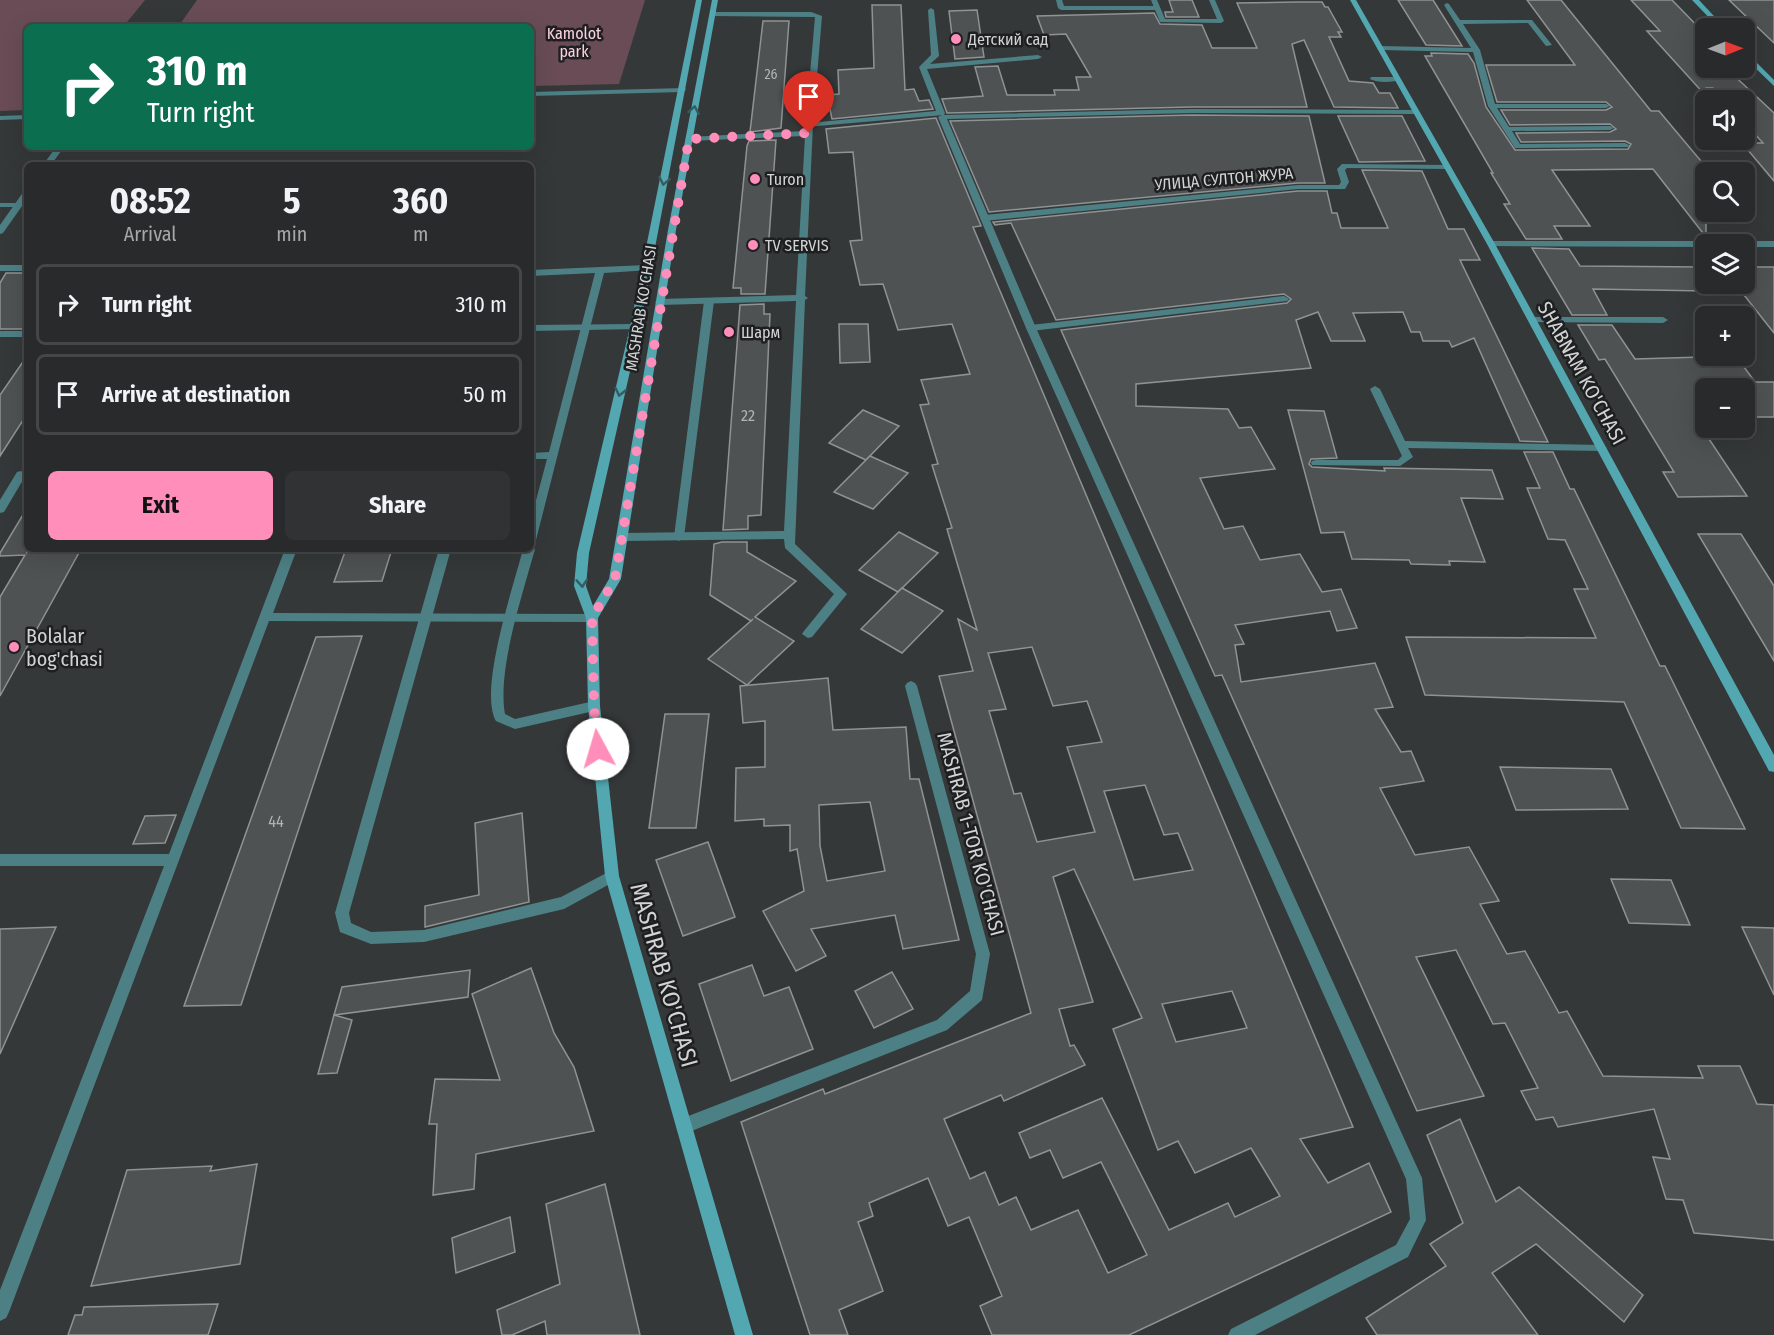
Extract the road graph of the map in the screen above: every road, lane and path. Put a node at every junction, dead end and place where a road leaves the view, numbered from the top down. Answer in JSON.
{"nodes":[{"id":1,"x":699,"y":0,"type":"edge"},
{"id":2,"x":715,"y":0,"type":"edge"},
{"id":3,"x":1059,"y":0,"type":"edge"},
{"id":4,"x":1212,"y":0,"type":"edge"},
{"id":5,"x":1353,"y":0,"type":"edge"},
{"id":6,"x":1695,"y":0,"type":"edge"},
{"id":7,"x":1155,"y":4,"type":"edge"},
{"id":8,"x":1447,"y":5,"type":"dead end"},
{"id":9,"x":931,"y":10,"type":"dead end"},
{"id":10,"x":713,"y":14,"type":"junction"},
{"id":11,"x":1712,"y":18,"type":"edge"},
{"id":12,"x":1458,"y":22,"type":"junction"},
{"id":13,"x":1548,"y":45,"type":"dead end"},
{"id":14,"x":1381,"y":48,"type":"junction"},
{"id":15,"x":1476,"y":50,"type":"junction"},
{"id":16,"x":1038,"y":57,"type":"dead end"},
{"id":17,"x":1755,"y":64,"type":"edge"},
{"id":18,"x":923,"y":67,"type":"junction"},
{"id":19,"x":1374,"y":79,"type":"dead end"},
{"id":20,"x":1397,"y":79,"type":"junction"},
{"id":21,"x":1774,"y":84,"type":"edge"},
{"id":22,"x":682,"y":90,"type":"junction"},
{"id":23,"x":534,"y":94,"type":"edge"},
{"id":24,"x":1492,"y":106,"type":"junction"},
{"id":25,"x":1606,"y":106,"type":"dead end"},
{"id":26,"x":1415,"y":112,"type":"junction"},
{"id":27,"x":942,"y":115,"type":"junction"},
{"id":28,"x":24,"y":117,"type":"edge"},
{"id":29,"x":0,"y":118,"type":"edge"},
{"id":30,"x":1610,"y":128,"type":"dead end"},
{"id":31,"x":809,"y":129,"type":"junction"},
{"id":32,"x":1506,"y":129,"type":"junction"},
{"id":33,"x":689,"y":139,"type":"junction"},
{"id":34,"x":1625,"y":145,"type":"dead end"},
{"id":35,"x":1447,"y":167,"type":"junction"},
{"id":36,"x":24,"y":197,"type":"edge"},
{"id":37,"x":18,"y":205,"type":"junction"},
{"id":38,"x":0,"y":206,"type":"edge"},
{"id":39,"x":984,"y":218,"type":"junction"},
{"id":40,"x":655,"y":230,"type":"junction"},
{"id":41,"x":672,"y":230,"type":"junction"},
{"id":42,"x":0,"y":231,"type":"edge"},
{"id":43,"x":1491,"y":244,"type":"junction"},
{"id":44,"x":1774,"y":244,"type":"edge"},
{"id":45,"x":0,"y":268,"type":"edge"},
{"id":46,"x":24,"y":268,"type":"edge"},
{"id":47,"x":647,"y":268,"type":"junction"},
{"id":48,"x":600,"y":271,"type":"junction"},
{"id":49,"x":534,"y":273,"type":"edge"},
{"id":50,"x":803,"y":298,"type":"junction"},
{"id":51,"x":1284,"y":299,"type":"dead end"},
{"id":52,"x":709,"y":301,"type":"junction"},
{"id":53,"x":660,"y":302,"type":"junction"},
{"id":54,"x":1533,"y":320,"type":"junction"},
{"id":55,"x":1663,"y":320,"type":"dead end"},
{"id":56,"x":586,"y":327,"type":"junction"},
{"id":57,"x":634,"y":327,"type":"junction"},
{"id":58,"x":534,"y":328,"type":"edge"},
{"id":59,"x":1031,"y":328,"type":"junction"},
{"id":60,"x":0,"y":334,"type":"edge"},
{"id":61,"x":24,"y":334,"type":"edge"},
{"id":62,"x":1375,"y":389,"type":"dead end"},
{"id":63,"x":1401,"y":444,"type":"junction"},
{"id":64,"x":1602,"y":448,"type":"junction"},
{"id":65,"x":552,"y":455,"type":"junction"},
{"id":66,"x":534,"y":456,"type":"edge"},
{"id":67,"x":1316,"y":463,"type":"dead end"},
{"id":68,"x":24,"y":473,"type":"edge"},
{"id":69,"x":0,"y":509,"type":"edge"},
{"id":70,"x":534,"y":527,"type":"edge"},
{"id":71,"x":790,"y":535,"type":"junction"},
{"id":72,"x":622,"y":537,"type":"junction"},
{"id":73,"x":679,"y":537,"type":"junction"},
{"id":74,"x":290,"y":552,"type":"edge"},
{"id":75,"x":444,"y":552,"type":"edge"},
{"id":76,"x":528,"y":552,"type":"edge"},
{"id":77,"x":265,"y":617,"type":"junction"},
{"id":78,"x":426,"y":617,"type":"junction"},
{"id":79,"x":512,"y":617,"type":"junction"},
{"id":80,"x":592,"y":618,"type":"junction"},
{"id":81,"x":808,"y":634,"type":"dead end"},
{"id":82,"x":910,"y":686,"type":"dead end"},
{"id":83,"x":594,"y":706,"type":"junction"},
{"id":84,"x":1774,"y":767,"type":"edge"},
{"id":85,"x":0,"y":860,"type":"edge"},
{"id":86,"x":173,"y":860,"type":"junction"},
{"id":87,"x":612,"y":876,"type":"junction"},
{"id":88,"x":684,"y":1126,"type":"junction"},
{"id":89,"x":0,"y":1312,"type":"edge"},
{"id":90,"x":744,"y":1335,"type":"edge"},
{"id":91,"x":1236,"y":1335,"type":"edge"}],
"edges":[{"from":1,"to":22,"type":"main road","name":"MASHRAB KO'CHASI"},
{"from":2,"to":10,"type":"main road","name":"MASHRAB KO'CHASI"},
{"from":3,"to":7,"type":"street"},
{"from":4,"to":7,"type":"street"},
{"from":5,"to":14,"type":"main road","name":"SHABNAM KO'CHASI"},
{"from":6,"to":11,"type":"main road"},
{"from":8,"to":12,"type":"street"},
{"from":9,"to":18,"type":"street"},
{"from":10,"to":31,"type":"street"},
{"from":33,"to":10,"type":"main road","name":"MASHRAB KO'CHASI","one_way":true},
{"from":12,"to":13,"type":"street"},
{"from":12,"to":15,"type":"street"},
{"from":14,"to":15,"type":"street"},
{"from":14,"to":20,"type":"main road","name":"SHABNAM KO'CHASI"},
{"from":15,"to":24,"type":"street"},
{"from":16,"to":18,"type":"street"},
{"from":17,"to":21,"type":"main road"},
{"from":18,"to":27,"type":"street"},
{"from":19,"to":20,"type":"street"},
{"from":20,"to":26,"type":"main road","name":"SHABNAM KO'CHASI"},
{"from":22,"to":23,"type":"street"},
{"from":22,"to":40,"type":"main road","name":"MASHRAB KO'CHASI","one_way":true},
{"from":24,"to":25,"type":"street"},
{"from":24,"to":32,"type":"street"},
{"from":26,"to":27,"type":"street"},
{"from":26,"to":35,"type":"main road","name":"SHABNAM KO'CHASI"},
{"from":27,"to":31,"type":"street"},
{"from":27,"to":39,"type":"street"},
{"from":28,"to":29,"type":"street"},
{"from":30,"to":32,"type":"street"},
{"from":31,"to":33,"type":"street"},
{"from":31,"to":50,"type":"street"},
{"from":32,"to":34,"type":"street"},
{"from":33,"to":41,"type":"main road","name":"MASHRAB KO'CHASI"},
{"from":35,"to":39,"type":"street","name":"УЛИЦА СУЛТОН ЖУРА"},
{"from":35,"to":43,"type":"main road","name":"SHABNAM KO'CHASI"},
{"from":36,"to":37,"type":"street"},
{"from":37,"to":38,"type":"street"},
{"from":37,"to":42,"type":"street"},
{"from":39,"to":59,"type":"street"},
{"from":40,"to":41,"type":"main road"},
{"from":40,"to":47,"type":"main road","name":"MASHRAB KO'CHASI"},
{"from":41,"to":53,"type":"main road","name":"MASHRAB KO'CHASI"},
{"from":43,"to":44,"type":"street"},
{"from":43,"to":54,"type":"main road","name":"SHABNAM KO'CHASI"},
{"from":45,"to":46,"type":"street"},
{"from":47,"to":48,"type":"street"},
{"from":47,"to":57,"type":"main road","name":"MASHRAB KO'CHASI"},
{"from":48,"to":49,"type":"street"},
{"from":48,"to":56,"type":"street"},
{"from":50,"to":52,"type":"street"},
{"from":50,"to":71,"type":"street"},
{"from":51,"to":59,"type":"street"},
{"from":52,"to":53,"type":"street"},
{"from":52,"to":73,"type":"street"},
{"from":53,"to":72,"type":"main road","name":"MASHRAB KO'CHASI"},
{"from":54,"to":55,"type":"street"},
{"from":54,"to":64,"type":"main road","name":"SHABNAM KO'CHASI"},
{"from":56,"to":57,"type":"street"},
{"from":56,"to":58,"type":"street"},
{"from":56,"to":65,"type":"street"},
{"from":57,"to":80,"type":"main road","name":"MASHRAB KO'CHASI","one_way":true},
{"from":59,"to":91,"type":"street"},
{"from":60,"to":61,"type":"street"},
{"from":62,"to":63,"type":"street"},
{"from":63,"to":64,"type":"street"},
{"from":63,"to":67,"type":"street"},
{"from":64,"to":84,"type":"main road","name":"SHABNAM KO'CHASI"},
{"from":65,"to":66,"type":"street"},
{"from":65,"to":70,"type":"street"},
{"from":68,"to":69,"type":"street"},
{"from":71,"to":73,"type":"street"},
{"from":71,"to":81,"type":"street"},
{"from":72,"to":73,"type":"street"},
{"from":72,"to":80,"type":"main road","name":"MASHRAB KO'CHASI"},
{"from":74,"to":77,"type":"street"},
{"from":75,"to":78,"type":"street"},
{"from":76,"to":79,"type":"street"},
{"from":77,"to":78,"type":"street"},
{"from":77,"to":86,"type":"street"},
{"from":78,"to":79,"type":"street"},
{"from":78,"to":87,"type":"street"},
{"from":79,"to":80,"type":"street"},
{"from":79,"to":83,"type":"street"},
{"from":80,"to":83,"type":"main road","name":"MASHRAB KO'CHASI"},
{"from":82,"to":88,"type":"street","name":"MASHRAB 1-TOR KO'CHASI"},
{"from":83,"to":87,"type":"main road","name":"MASHRAB KO'CHASI"},
{"from":85,"to":86,"type":"street"},
{"from":86,"to":89,"type":"street"},
{"from":87,"to":88,"type":"main road","name":"MASHRAB KO'CHASI"},
{"from":88,"to":90,"type":"main road","name":"MASHRAB KO'CHASI"}]}
